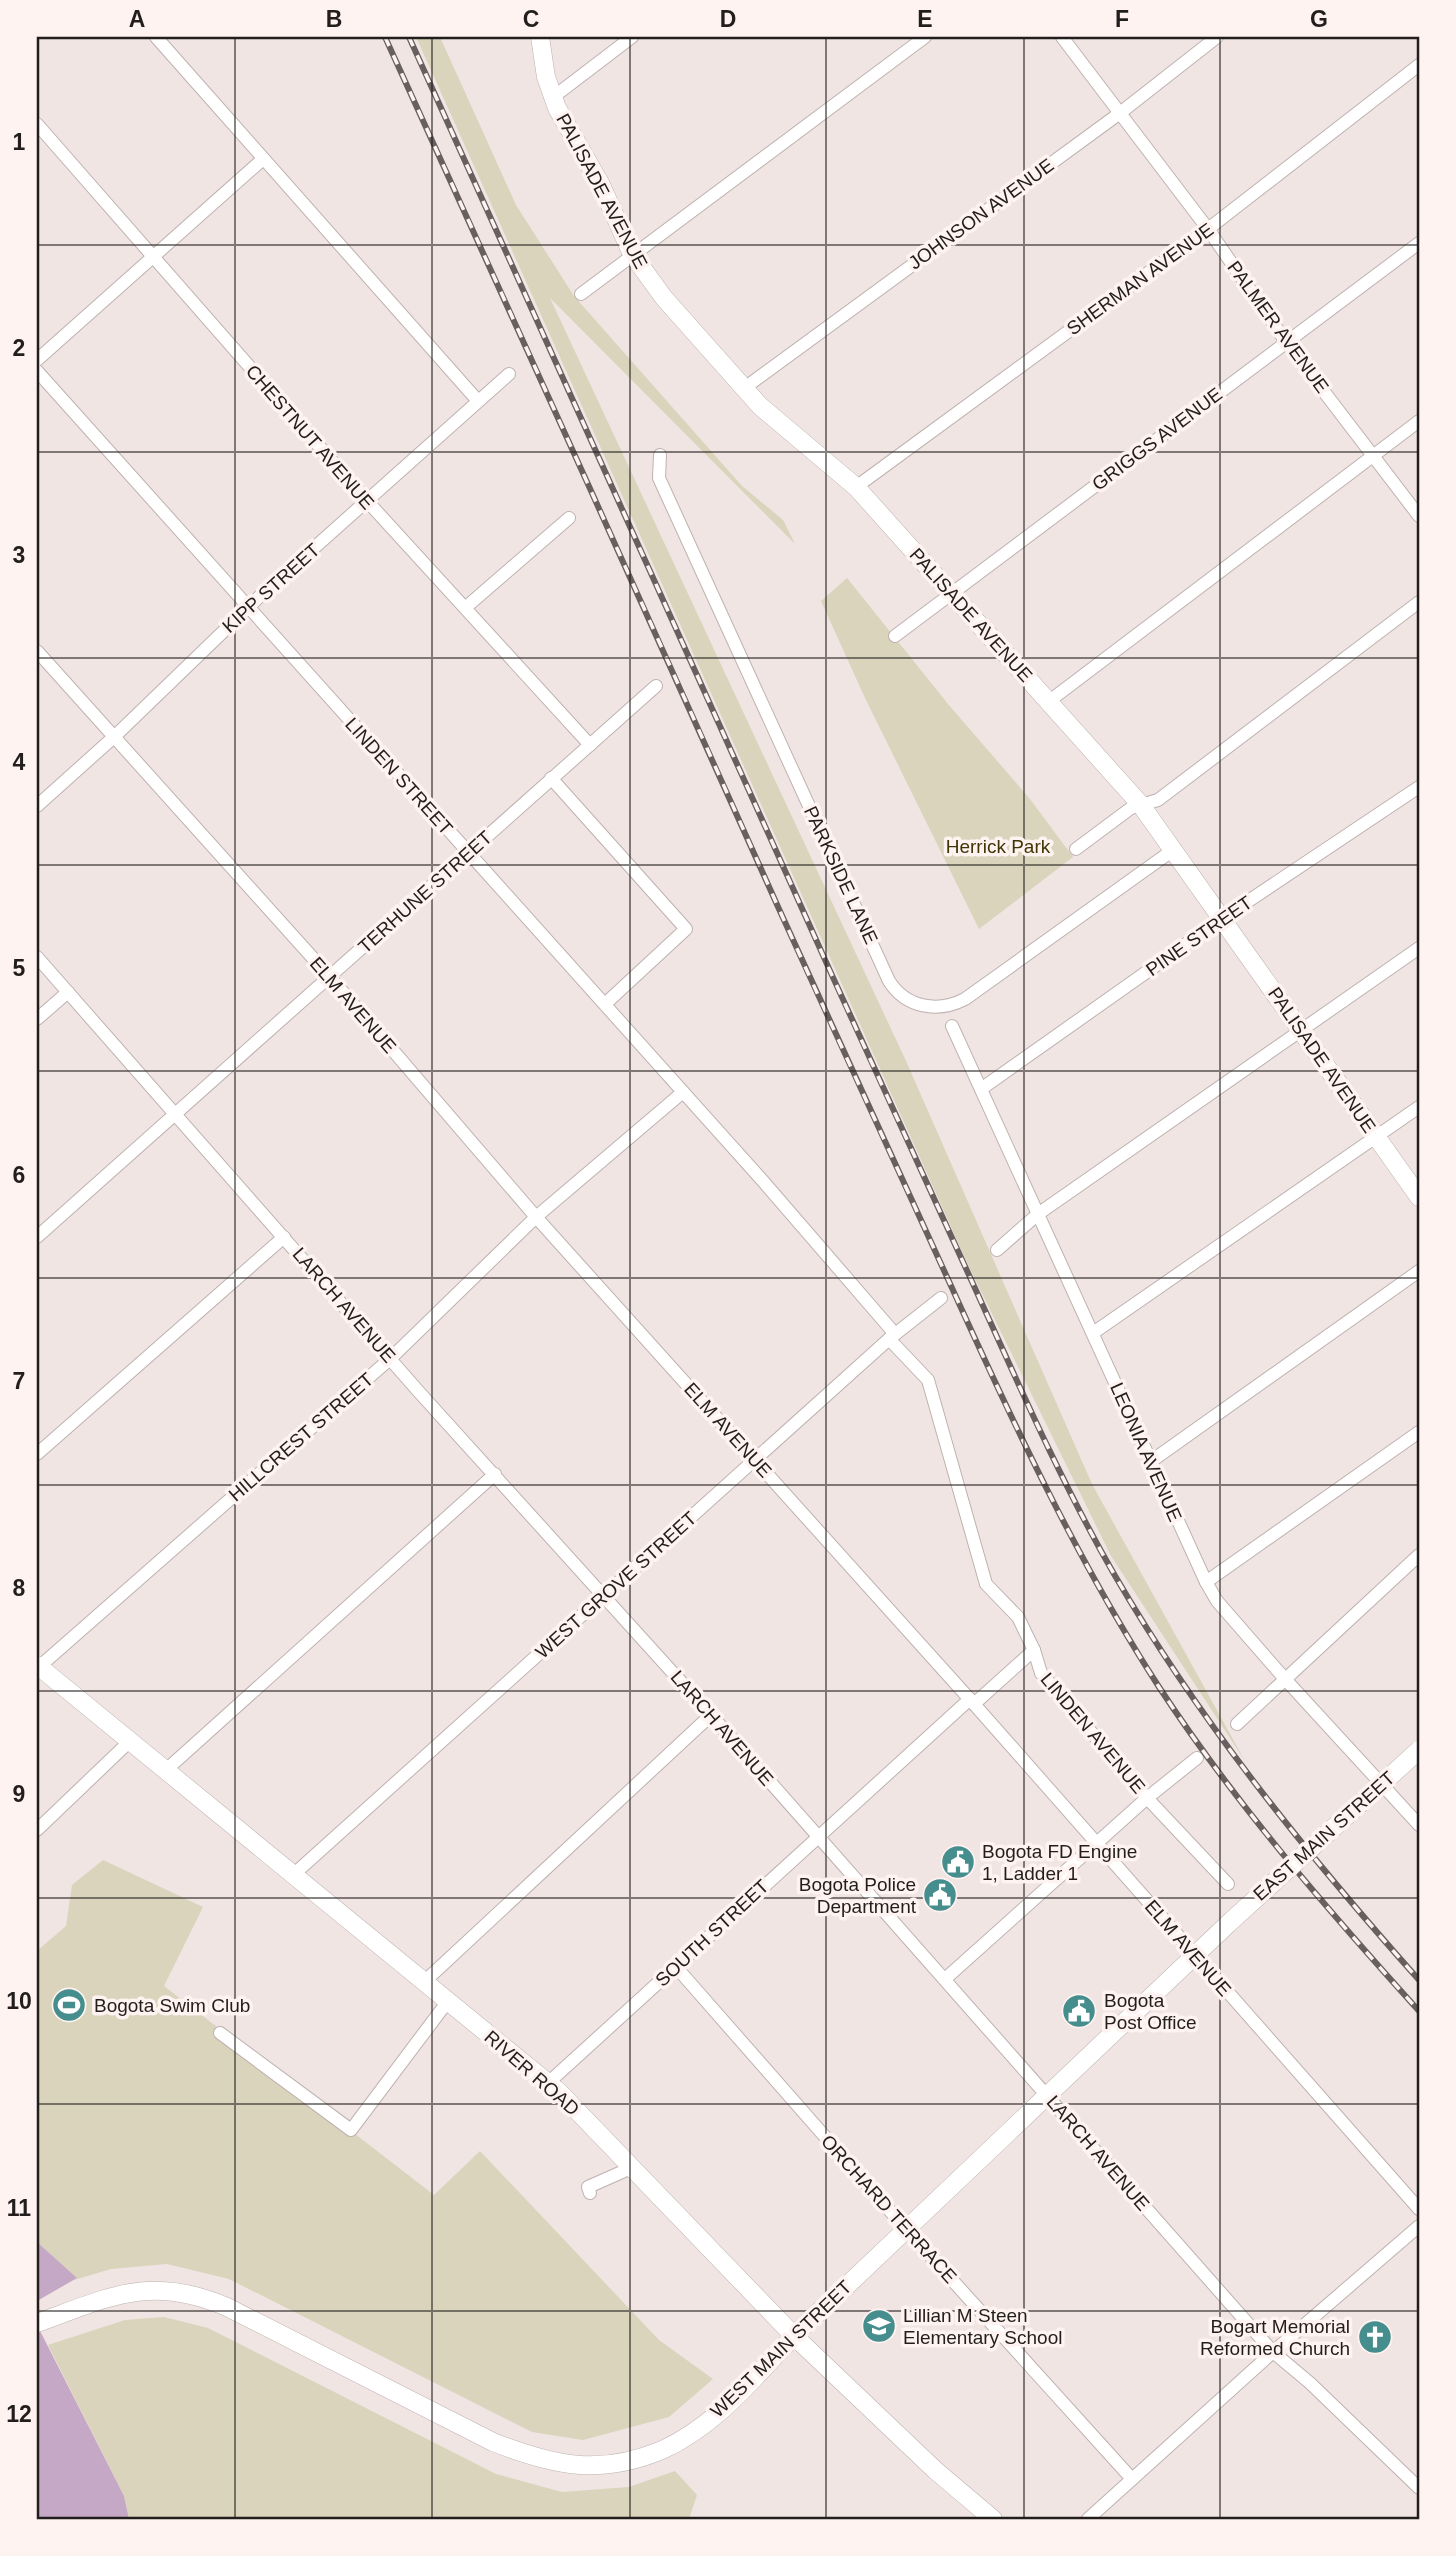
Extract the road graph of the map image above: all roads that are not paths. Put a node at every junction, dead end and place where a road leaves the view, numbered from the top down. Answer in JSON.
{"nodes":[{"id":1,"x":156,"y":37,"type":"edge"},
{"id":2,"x":540,"y":37,"type":"edge"},
{"id":3,"x":632,"y":37,"type":"edge"},
{"id":4,"x":925,"y":37,"type":"edge"},
{"id":5,"x":1062,"y":37,"type":"edge"},
{"id":6,"x":1217,"y":37,"type":"edge"},
{"id":7,"x":1419,"y":65,"type":"edge"},
{"id":8,"x":552,"y":97,"type":"junction"},
{"id":9,"x":1120,"y":113,"type":"junction"},
{"id":10,"x":37,"y":124,"type":"edge"},
{"id":11,"x":263,"y":159,"type":"junction"},
{"id":12,"x":1208,"y":229,"type":"junction"},
{"id":13,"x":1419,"y":243,"type":"edge"},
{"id":14,"x":632,"y":254,"type":"junction"},
{"id":15,"x":151,"y":257,"type":"junction"},
{"id":16,"x":581,"y":294,"type":"dead end"},
{"id":17,"x":1286,"y":342,"type":"junction"},
{"id":18,"x":37,"y":360,"type":"edge"},
{"id":19,"x":37,"y":371,"type":"edge"},
{"id":20,"x":509,"y":374,"type":"dead end"},
{"id":21,"x":743,"y":389,"type":"junction"},
{"id":22,"x":478,"y":401,"type":"junction"},
{"id":23,"x":1419,"y":421,"type":"edge"},
{"id":24,"x":660,"y":455,"type":"dead end"},
{"id":25,"x":1373,"y":456,"type":"junction"},
{"id":26,"x":856,"y":487,"type":"junction"},
{"id":27,"x":368,"y":502,"type":"junction"},
{"id":28,"x":1419,"y":516,"type":"edge"},
{"id":29,"x":569,"y":518,"type":"dead end"},
{"id":30,"x":952,"y":595,"type":"junction"},
{"id":31,"x":1419,"y":602,"type":"edge"},
{"id":32,"x":465,"y":608,"type":"junction"},
{"id":33,"x":248,"y":609,"type":"junction"},
{"id":34,"x":895,"y":636,"type":"dead end"},
{"id":35,"x":37,"y":651,"type":"edge"},
{"id":36,"x":656,"y":686,"type":"dead end"},
{"id":37,"x":1048,"y":702,"type":"junction"},
{"id":38,"x":115,"y":736,"type":"junction"},
{"id":39,"x":590,"y":745,"type":"junction"},
{"id":40,"x":551,"y":778,"type":"junction"},
{"id":41,"x":1419,"y":787,"type":"edge"},
{"id":42,"x":1141,"y":805,"type":"junction"},
{"id":43,"x":37,"y":806,"type":"edge"},
{"id":44,"x":1076,"y":849,"type":"dead end"},
{"id":45,"x":1173,"y":850,"type":"junction"},
{"id":46,"x":469,"y":852,"type":"junction"},
{"id":47,"x":1223,"y":918,"type":"junction"},
{"id":48,"x":1419,"y":948,"type":"edge"},
{"id":49,"x":37,"y":957,"type":"edge"},
{"id":50,"x":330,"y":976,"type":"junction"},
{"id":51,"x":68,"y":992,"type":"junction"},
{"id":52,"x":605,"y":1004,"type":"junction"},
{"id":53,"x":37,"y":1019,"type":"edge"},
{"id":54,"x":952,"y":1026,"type":"dead end"},
{"id":55,"x":1301,"y":1029,"type":"junction"},
{"id":56,"x":981,"y":1089,"type":"junction"},
{"id":57,"x":683,"y":1092,"type":"junction"},
{"id":58,"x":1419,"y":1107,"type":"edge"},
{"id":59,"x":176,"y":1114,"type":"junction"},
{"id":60,"x":1375,"y":1137,"type":"junction"},
{"id":61,"x":762,"y":1180,"type":"joint"},
{"id":62,"x":1419,"y":1196,"type":"edge"},
{"id":63,"x":1038,"y":1214,"type":"junction"},
{"id":64,"x":536,"y":1217,"type":"junction"},
{"id":65,"x":37,"y":1237,"type":"edge"},
{"id":66,"x":284,"y":1237,"type":"junction"},
{"id":67,"x":997,"y":1250,"type":"dead end"},
{"id":68,"x":1419,"y":1271,"type":"edge"},
{"id":69,"x":941,"y":1298,"type":"dead end"},
{"id":70,"x":1093,"y":1332,"type":"junction"},
{"id":71,"x":892,"y":1336,"type":"junction"},
{"id":72,"x":391,"y":1358,"type":"junction"},
{"id":73,"x":1419,"y":1432,"type":"edge"},
{"id":74,"x":37,"y":1454,"type":"edge"},
{"id":75,"x":755,"y":1459,"type":"junction"},
{"id":76,"x":1150,"y":1462,"type":"junction"},
{"id":77,"x":495,"y":1474,"type":"junction"},
{"id":78,"x":1419,"y":1555,"type":"edge"},
{"id":79,"x":1206,"y":1582,"type":"junction"},
{"id":80,"x":604,"y":1595,"type":"junction"},
{"id":81,"x":1034,"y":1650,"type":"junction"},
{"id":82,"x":38,"y":1666,"type":"edge"},
{"id":83,"x":1285,"y":1679,"type":"junction"},
{"id":84,"x":972,"y":1701,"type":"junction"},
{"id":85,"x":711,"y":1715,"type":"junction"},
{"id":86,"x":1237,"y":1724,"type":"dead end"},
{"id":87,"x":130,"y":1741,"type":"junction"},
{"id":88,"x":1419,"y":1750,"type":"edge"},
{"id":89,"x":1197,"y":1758,"type":"dead end"},
{"id":90,"x":166,"y":1770,"type":"junction"},
{"id":91,"x":1147,"y":1798,"type":"junction"},
{"id":92,"x":1419,"y":1825,"type":"edge"},
{"id":93,"x":37,"y":1830,"type":"edge"},
{"id":94,"x":817,"y":1836,"type":"junction"},
{"id":95,"x":1097,"y":1844,"type":"junction"},
{"id":96,"x":293,"y":1875,"type":"junction"},
{"id":97,"x":1228,"y":1884,"type":"dead end"},
{"id":98,"x":1229,"y":1923,"type":"joint"},
{"id":99,"x":1195,"y":1956,"type":"junction"},
{"id":100,"x":677,"y":1968,"type":"junction"},
{"id":101,"x":944,"y":1979,"type":"junction"},
{"id":102,"x":424,"y":1982,"type":"junction"},
{"id":103,"x":448,"y":2001,"type":"junction"},
{"id":104,"x":220,"y":2033,"type":"dead end"},
{"id":105,"x":548,"y":2083,"type":"junction"},
{"id":106,"x":1047,"y":2095,"type":"junction"},
{"id":107,"x":631,"y":2168,"type":"junction"},
{"id":108,"x":590,"y":2193,"type":"dead end"},
{"id":109,"x":1419,"y":2209,"type":"edge"},
{"id":110,"x":1419,"y":2226,"type":"edge"},
{"id":111,"x":906,"y":2229,"type":"junction"},
{"id":112,"x":43,"y":2320,"type":"edge"},
{"id":113,"x":794,"y":2336,"type":"junction"},
{"id":114,"x":1273,"y":2352,"type":"junction"},
{"id":115,"x":1132,"y":2479,"type":"junction"},
{"id":116,"x":1419,"y":2488,"type":"edge"},
{"id":117,"x":993,"y":2519,"type":"edge"},
{"id":118,"x":1088,"y":2519,"type":"edge"}],
"edges":[{"from":1,"to":11,"type":"street"},
{"from":2,"to":8,"type":"main road","name":"PALISADE AVENUE"},
{"from":3,"to":8,"type":"street"},
{"from":4,"to":14,"type":"street"},
{"from":5,"to":9,"type":"street","name":"PALMER AVENUE"},
{"from":6,"to":9,"type":"street","name":"JOHNSON AVENUE"},
{"from":7,"to":12,"type":"street","name":"SHERMAN AVENUE"},
{"from":8,"to":14,"type":"main road","name":"PALISADE AVENUE"},
{"from":9,"to":12,"type":"street","name":"PALMER AVENUE"},
{"from":9,"to":21,"type":"street","name":"JOHNSON AVENUE"},
{"from":10,"to":15,"type":"street","name":"CHESTNUT AVENUE"},
{"from":11,"to":15,"type":"street"},
{"from":11,"to":22,"type":"street"},
{"from":12,"to":17,"type":"street","name":"PALMER AVENUE"},
{"from":12,"to":26,"type":"street","name":"SHERMAN AVENUE"},
{"from":13,"to":17,"type":"street","name":"GRIGGS AVENUE"},
{"from":14,"to":16,"type":"street"},
{"from":14,"to":21,"type":"main road","name":"PALISADE AVENUE"},
{"from":15,"to":18,"type":"street"},
{"from":15,"to":27,"type":"street","name":"CHESTNUT AVENUE"},
{"from":17,"to":25,"type":"street","name":"PALMER AVENUE"},
{"from":17,"to":30,"type":"street","name":"GRIGGS AVENUE"},
{"from":19,"to":33,"type":"street","name":"LINDEN STREET"},
{"from":20,"to":22,"type":"street","name":"KIPP STREET"},
{"from":21,"to":26,"type":"main road","name":"PALISADE AVENUE"},
{"from":22,"to":27,"type":"street","name":"KIPP STREET"},
{"from":23,"to":25,"type":"street"},
{"from":24,"to":45,"type":"street","name":"PARKSIDE LANE"},
{"from":25,"to":28,"type":"street","name":"PALMER AVENUE"},
{"from":25,"to":37,"type":"street"},
{"from":26,"to":30,"type":"main road","name":"PALISADE AVENUE"},
{"from":27,"to":32,"type":"street","name":"CHESTNUT AVENUE"},
{"from":27,"to":33,"type":"street","name":"KIPP STREET"},
{"from":29,"to":32,"type":"street"},
{"from":30,"to":34,"type":"street","name":"GRIGGS AVENUE"},
{"from":30,"to":37,"type":"main road","name":"PALISADE AVENUE"},
{"from":31,"to":42,"type":"street"},
{"from":32,"to":39,"type":"street","name":"CHESTNUT AVENUE"},
{"from":33,"to":38,"type":"street","name":"KIPP STREET"},
{"from":33,"to":46,"type":"street","name":"LINDEN STREET"},
{"from":35,"to":38,"type":"street","name":"ELM AVENUE"},
{"from":36,"to":39,"type":"street","name":"TERHUNE STREET"},
{"from":37,"to":42,"type":"main road","name":"PALISADE AVENUE"},
{"from":38,"to":43,"type":"street","name":"KIPP STREET"},
{"from":38,"to":50,"type":"street","name":"ELM AVENUE"},
{"from":39,"to":40,"type":"street","name":"TERHUNE STREET"},
{"from":40,"to":46,"type":"street","name":"TERHUNE STREET"},
{"from":40,"to":52,"type":"street"},
{"from":41,"to":47,"type":"street","name":"PINE STREET"},
{"from":42,"to":44,"type":"street"},
{"from":42,"to":45,"type":"main road","name":"PALISADE AVENUE"},
{"from":45,"to":47,"type":"main road","name":"PALISADE AVENUE"},
{"from":46,"to":50,"type":"street","name":"TERHUNE STREET"},
{"from":46,"to":52,"type":"street","name":"LINDEN STREET"},
{"from":47,"to":55,"type":"main road","name":"PALISADE AVENUE"},
{"from":47,"to":56,"type":"street","name":"PINE STREET"},
{"from":48,"to":55,"type":"street"},
{"from":49,"to":51,"type":"street","name":"LARCH AVENUE"},
{"from":50,"to":59,"type":"street","name":"TERHUNE STREET"},
{"from":50,"to":64,"type":"street","name":"ELM AVENUE"},
{"from":51,"to":53,"type":"street"},
{"from":51,"to":59,"type":"street","name":"LARCH AVENUE"},
{"from":52,"to":57,"type":"street","name":"LINDEN STREET"},
{"from":54,"to":56,"type":"street","name":"LEONIA AVENUE"},
{"from":55,"to":60,"type":"main road","name":"PALISADE AVENUE"},
{"from":55,"to":63,"type":"street"},
{"from":56,"to":63,"type":"street","name":"LEONIA AVENUE"},
{"from":57,"to":61,"type":"street","name":"LINDEN STREET"},
{"from":57,"to":64,"type":"street","name":"HILLCREST STREET"},
{"from":58,"to":60,"type":"street"},
{"from":59,"to":65,"type":"street","name":"TERHUNE STREET"},
{"from":59,"to":66,"type":"street","name":"LARCH AVENUE"},
{"from":60,"to":62,"type":"main road","name":"PALISADE AVENUE"},
{"from":60,"to":70,"type":"street"},
{"from":61,"to":71,"type":"street","name":"LINDEN AVENUE"},
{"from":63,"to":67,"type":"street"},
{"from":63,"to":70,"type":"street","name":"LEONIA AVENUE"},
{"from":64,"to":72,"type":"street","name":"HILLCREST STREET"},
{"from":64,"to":75,"type":"street","name":"ELM AVENUE"},
{"from":66,"to":72,"type":"street","name":"LARCH AVENUE"},
{"from":66,"to":74,"type":"street"},
{"from":68,"to":76,"type":"street"},
{"from":69,"to":71,"type":"street","name":"WEST GROVE STREET"},
{"from":70,"to":76,"type":"street","name":"LEONIA AVENUE"},
{"from":71,"to":75,"type":"street","name":"WEST GROVE STREET"},
{"from":71,"to":81,"type":"street","name":"LINDEN AVENUE"},
{"from":72,"to":77,"type":"street","name":"LARCH AVENUE"},
{"from":72,"to":82,"type":"street","name":"HILLCREST STREET"},
{"from":73,"to":79,"type":"street"},
{"from":75,"to":80,"type":"street","name":"WEST GROVE STREET"},
{"from":75,"to":84,"type":"street","name":"ELM AVENUE"},
{"from":76,"to":79,"type":"street","name":"LEONIA AVENUE"},
{"from":77,"to":80,"type":"street","name":"LARCH AVENUE"},
{"from":77,"to":90,"type":"street"},
{"from":78,"to":83,"type":"street"},
{"from":79,"to":83,"type":"street","name":"LEONIA AVENUE"},
{"from":80,"to":85,"type":"street","name":"LARCH AVENUE"},
{"from":80,"to":96,"type":"street","name":"WEST GROVE STREET"},
{"from":81,"to":84,"type":"street","name":"SOUTH STREET"},
{"from":81,"to":91,"type":"street","name":"LINDEN AVENUE"},
{"from":82,"to":87,"type":"main road","name":"RIVER ROAD"},
{"from":83,"to":86,"type":"street"},
{"from":83,"to":92,"type":"street","name":"LEONIA AVENUE"},
{"from":84,"to":94,"type":"street","name":"SOUTH STREET"},
{"from":84,"to":95,"type":"street","name":"ELM AVENUE"},
{"from":85,"to":94,"type":"street","name":"LARCH AVENUE"},
{"from":85,"to":102,"type":"street"},
{"from":87,"to":90,"type":"main road","name":"RIVER ROAD"},
{"from":87,"to":93,"type":"street"},
{"from":88,"to":98,"type":"main road","name":"EAST MAIN STREET","bridge":true},
{"from":89,"to":91,"type":"street"},
{"from":90,"to":96,"type":"main road","name":"RIVER ROAD"},
{"from":91,"to":95,"type":"street"},
{"from":91,"to":97,"type":"street","name":"LINDEN AVENUE"},
{"from":94,"to":100,"type":"street","name":"SOUTH STREET"},
{"from":94,"to":101,"type":"street","name":"LARCH AVENUE"},
{"from":95,"to":99,"type":"street","name":"ELM AVENUE"},
{"from":95,"to":101,"type":"street"},
{"from":96,"to":102,"type":"main road","name":"RIVER ROAD"},
{"from":98,"to":99,"type":"main road","name":"WEST MAIN STREET"},
{"from":99,"to":106,"type":"main road","name":"WEST MAIN STREET"},
{"from":99,"to":109,"type":"street","name":"ELM AVENUE"},
{"from":100,"to":105,"type":"street","name":"SOUTH STREET"},
{"from":100,"to":111,"type":"street","name":"ORCHARD TERRACE"},
{"from":101,"to":106,"type":"street","name":"LARCH AVENUE"},
{"from":102,"to":103,"type":"main road","name":"RIVER ROAD"},
{"from":103,"to":104,"type":"street"},
{"from":103,"to":105,"type":"main road","name":"RIVER ROAD"},
{"from":105,"to":107,"type":"main road","name":"RIVER ROAD"},
{"from":106,"to":111,"type":"main road","name":"WEST MAIN STREET"},
{"from":106,"to":114,"type":"street","name":"LARCH AVENUE"},
{"from":107,"to":108,"type":"street"},
{"from":107,"to":113,"type":"main road","name":"RIVER ROAD"},
{"from":110,"to":114,"type":"street"},
{"from":111,"to":113,"type":"main road","name":"WEST MAIN STREET"},
{"from":111,"to":115,"type":"street","name":"ORCHARD TERRACE"},
{"from":112,"to":113,"type":"main road","name":"WEST MAIN STREET"},
{"from":113,"to":117,"type":"main road","name":"RIVER ROAD"},
{"from":114,"to":115,"type":"street"},
{"from":114,"to":116,"type":"street","name":"LARCH AVENUE"},
{"from":115,"to":118,"type":"street"}]}
